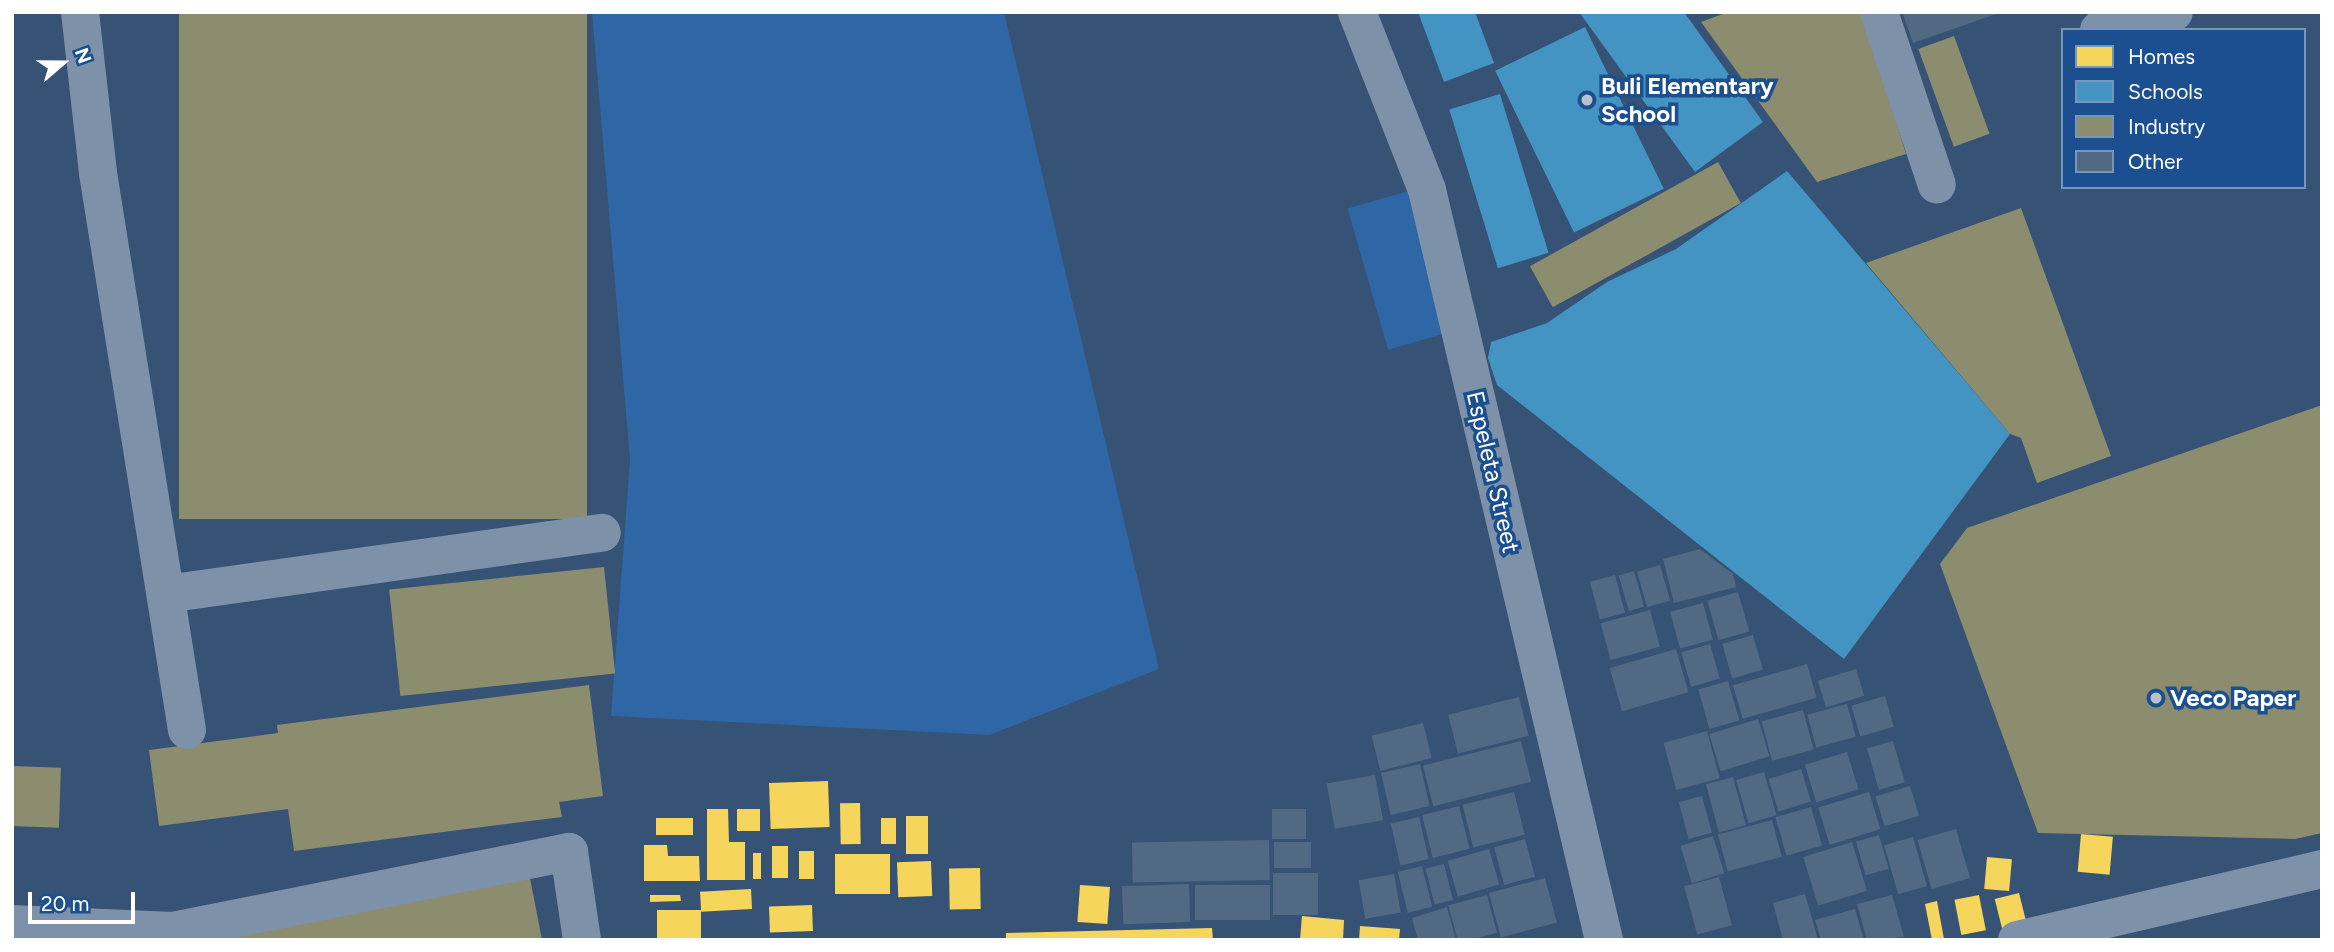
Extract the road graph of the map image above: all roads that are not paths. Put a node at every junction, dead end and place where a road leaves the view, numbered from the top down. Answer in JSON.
{"nodes":[{"id":1,"x":80,"y":12,"type":"edge"},
{"id":2,"x":1357,"y":12,"type":"edge"},
{"id":3,"x":1879,"y":12,"type":"edge"},
{"id":4,"x":2174,"y":12,"type":"edge"},
{"id":5,"x":2107,"y":28,"type":"edge"},
{"id":6,"x":1937,"y":185,"type":"dead end"},
{"id":7,"x":602,"y":533,"type":"dead end"},
{"id":8,"x":166,"y":594,"type":"junction"},
{"id":9,"x":187,"y":730,"type":"dead end"},
{"id":10,"x":2322,"y":869,"type":"edge"},
{"id":11,"x":12,"y":924,"type":"edge"},
{"id":12,"x":107,"y":935,"type":"edge"},
{"id":13,"x":174,"y":935,"type":"edge"},
{"id":14,"x":582,"y":940,"type":"edge"},
{"id":15,"x":1604,"y":940,"type":"edge"},
{"id":16,"x":2017,"y":940,"type":"edge"}],
"edges":[{"from":1,"to":8,"type":"street"},
{"from":2,"to":15,"type":"street","name":"Espeleta Street"},
{"from":3,"to":6,"type":"street"},
{"from":4,"to":5,"type":"street"},
{"from":7,"to":8,"type":"street"},
{"from":8,"to":9,"type":"street"},
{"from":10,"to":16,"type":"street"},
{"from":11,"to":12,"type":"street"},
{"from":12,"to":13,"type":"street"},
{"from":13,"to":14,"type":"street"}]}
